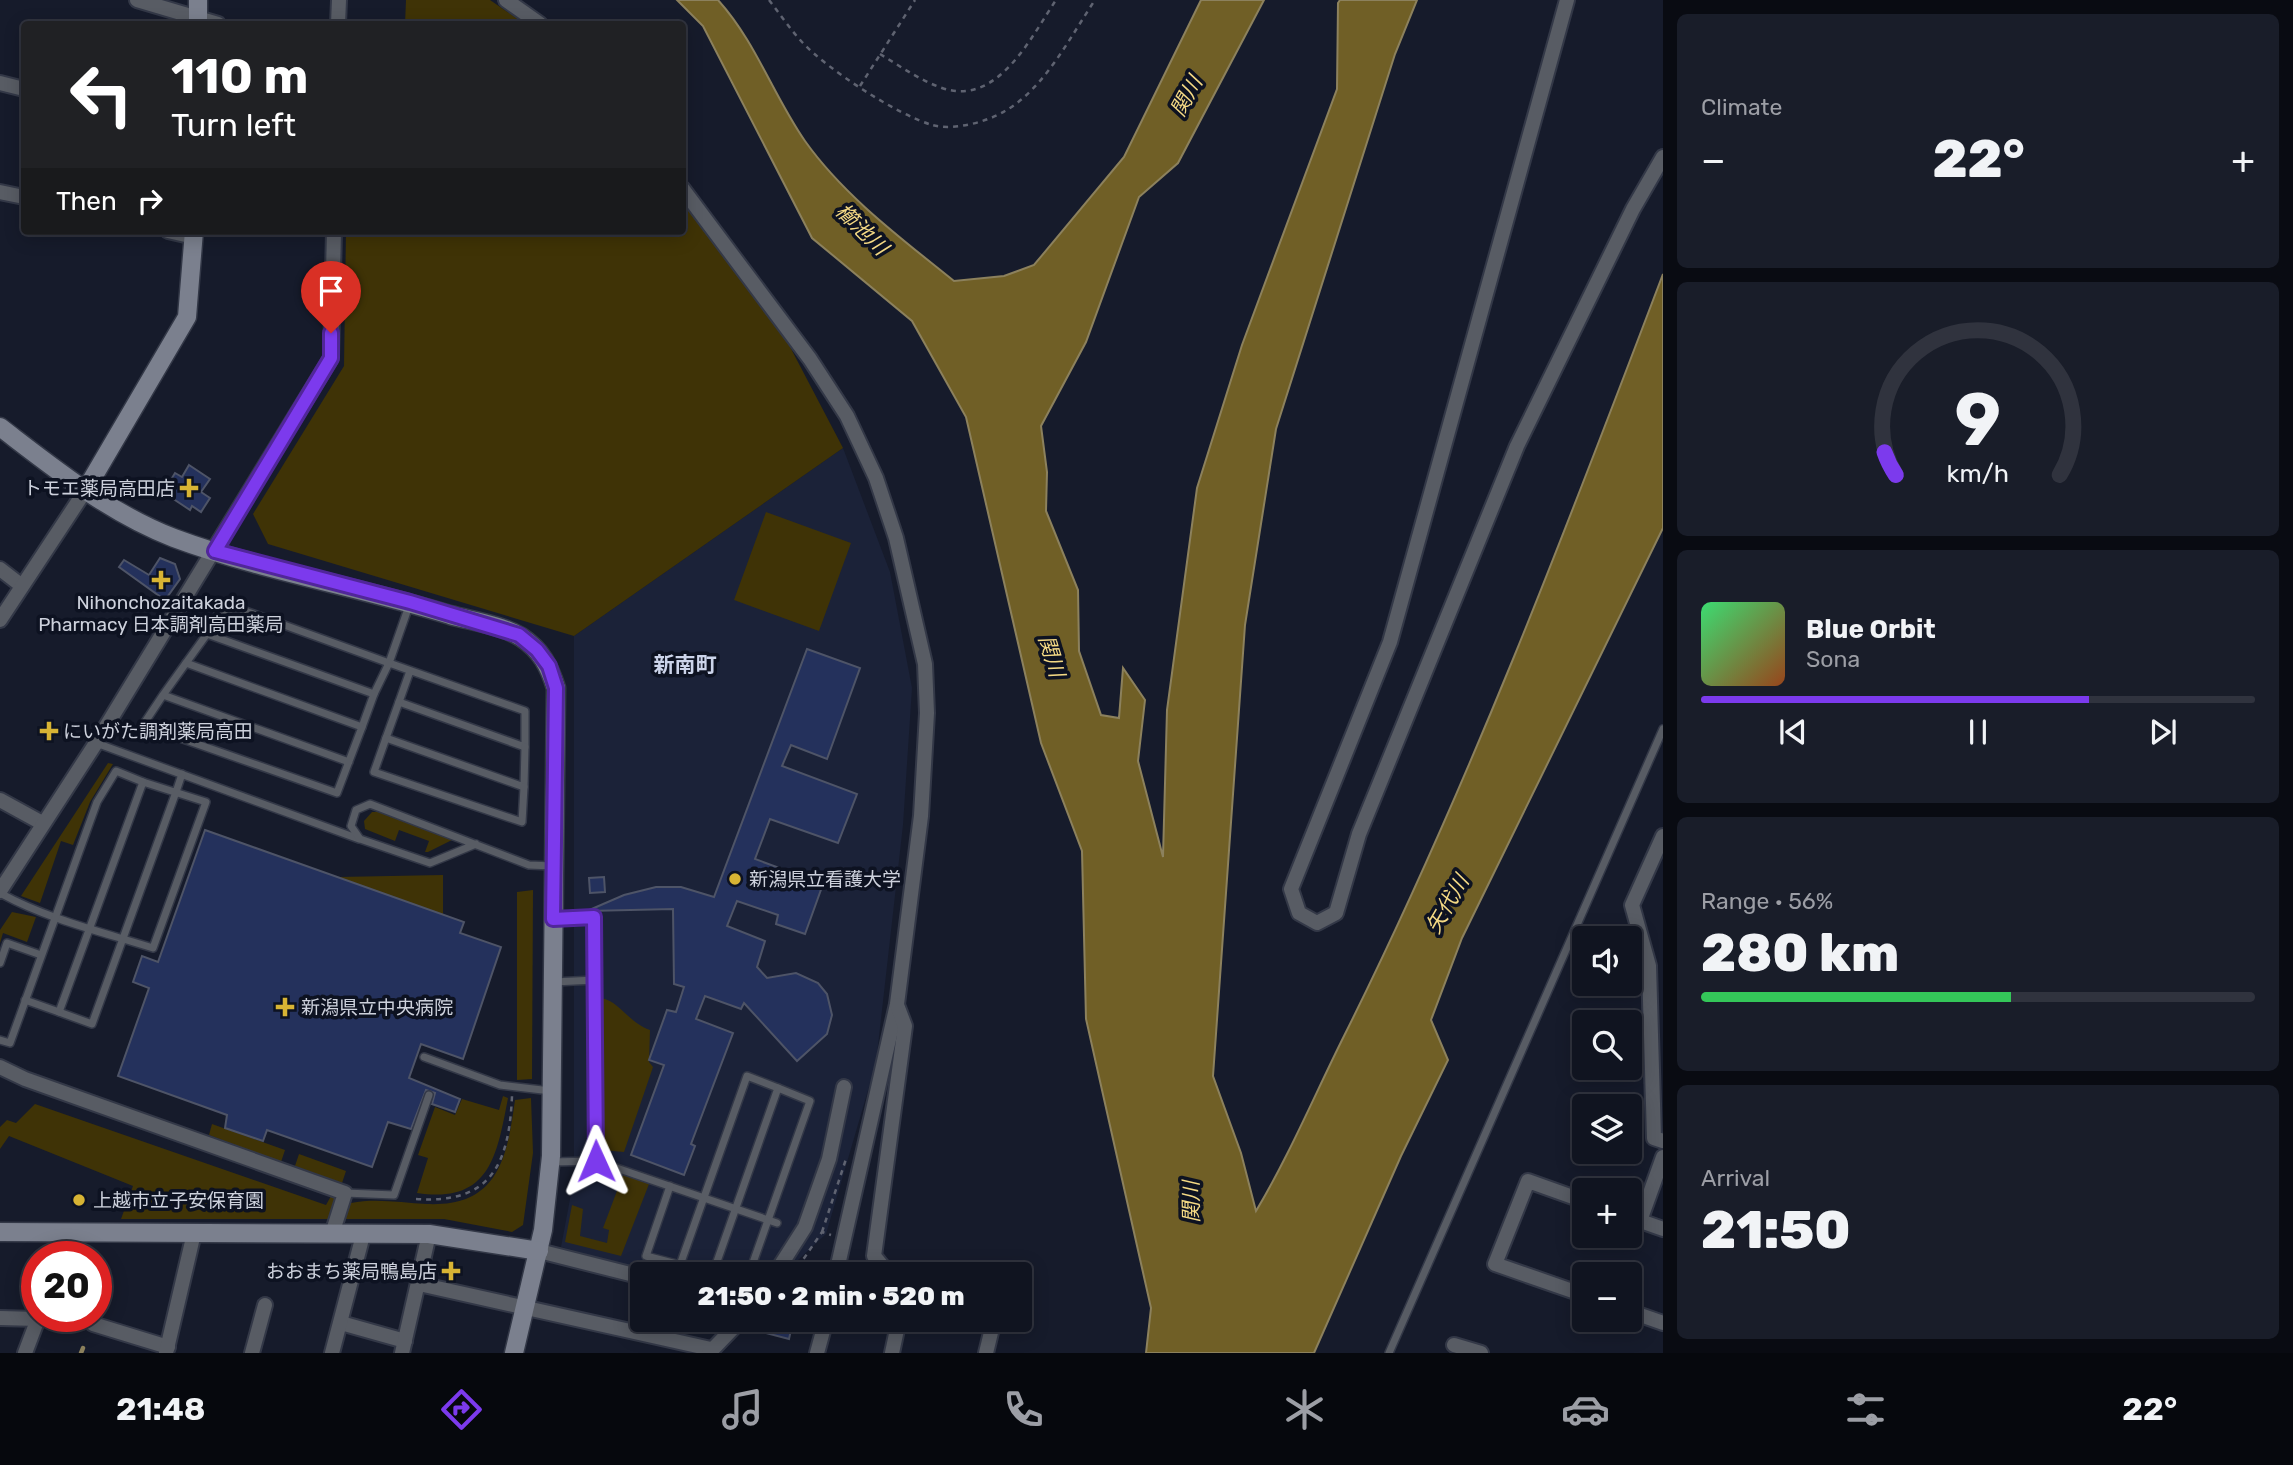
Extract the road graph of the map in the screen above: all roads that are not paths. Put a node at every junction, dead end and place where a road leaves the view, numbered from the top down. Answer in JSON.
{"nodes":[{"id":1,"x":137,"y":0,"type":"edge"},
{"id":2,"x":198,"y":0,"type":"edge"},
{"id":3,"x":339,"y":0,"type":"edge"},
{"id":4,"x":506,"y":0,"type":"edge"},
{"id":5,"x":1567,"y":0,"type":"edge"},
{"id":6,"x":198,"y":21,"type":"edge"},
{"id":7,"x":338,"y":21,"type":"edge"},
{"id":8,"x":536,"y":21,"type":"edge"},
{"id":9,"x":0,"y":83,"type":"edge"},
{"id":10,"x":21,"y":88,"type":"edge"},
{"id":11,"x":1663,"y":157,"type":"edge"},
{"id":12,"x":0,"y":192,"type":"edge"},
{"id":13,"x":686,"y":193,"type":"edge"},
{"id":14,"x":21,"y":196,"type":"edge"},
{"id":15,"x":194,"y":235,"type":"edge"},
{"id":16,"x":334,"y":235,"type":"edge"},
{"id":17,"x":0,"y":427,"type":"edge"},
{"id":18,"x":85,"y":491,"type":"junction"},
{"id":19,"x":215,"y":551,"type":"junction"},
{"id":20,"x":0,"y":569,"type":"edge"},
{"id":21,"x":22,"y":586,"type":"junction"},
{"id":22,"x":410,"y":602,"type":"junction"},
{"id":23,"x":0,"y":620,"type":"edge"},
{"id":24,"x":206,"y":634,"type":"junction"},
{"id":25,"x":186,"y":663,"type":"junction"},
{"id":26,"x":389,"y":663,"type":"junction"},
{"id":27,"x":410,"y":671,"type":"junction"},
{"id":28,"x":374,"y":694,"type":"junction"},
{"id":29,"x":163,"y":695,"type":"junction"},
{"id":30,"x":399,"y":702,"type":"junction"},
{"id":31,"x":362,"y":727,"type":"junction"},
{"id":32,"x":1663,"y":729,"type":"edge"},
{"id":33,"x":386,"y":738,"type":"junction"},
{"id":34,"x":96,"y":743,"type":"junction"},
{"id":35,"x":525,"y":747,"type":"junction"},
{"id":36,"x":349,"y":762,"type":"junction"},
{"id":37,"x":182,"y":774,"type":"junction"},
{"id":38,"x":143,"y":782,"type":"junction"},
{"id":39,"x":523,"y":787,"type":"junction"},
{"id":40,"x":176,"y":792,"type":"junction"},
{"id":41,"x":0,"y":800,"type":"edge"},
{"id":42,"x":43,"y":822,"type":"junction"},
{"id":43,"x":1663,"y":836,"type":"edge"},
{"id":44,"x":360,"y":839,"type":"junction"},
{"id":45,"x":476,"y":844,"type":"junction"},
{"id":46,"x":554,"y":866,"type":"junction"},
{"id":47,"x":0,"y":892,"type":"edge"},
{"id":48,"x":55,"y":916,"type":"junction"},
{"id":49,"x":553,"y":919,"type":"junction"},
{"id":50,"x":89,"y":927,"type":"junction"},
{"id":51,"x":123,"y":938,"type":"junction"},
{"id":52,"x":41,"y":955,"type":"junction"},
{"id":53,"x":0,"y":963,"type":"edge"},
{"id":54,"x":595,"y":980,"type":"junction"},
{"id":55,"x":553,"y":982,"type":"junction"},
{"id":56,"x":25,"y":1000,"type":"junction"},
{"id":57,"x":897,"y":1004,"type":"junction"},
{"id":58,"x":59,"y":1012,"type":"junction"},
{"id":59,"x":0,"y":1040,"type":"edge"},
{"id":60,"x":424,"y":1057,"type":"dead end"},
{"id":61,"x":0,"y":1067,"type":"edge"},
{"id":62,"x":844,"y":1087,"type":"dead end"},
{"id":63,"x":778,"y":1088,"type":"junction"},
{"id":64,"x":552,"y":1091,"type":"junction"},
{"id":65,"x":429,"y":1095,"type":"dead end"},
{"id":66,"x":1663,"y":1141,"type":"edge"},
{"id":67,"x":1663,"y":1157,"type":"edge"},
{"id":68,"x":596,"y":1161,"type":"junction"},
{"id":69,"x":550,"y":1162,"type":"junction"},
{"id":70,"x":670,"y":1186,"type":"junction"},
{"id":71,"x":345,"y":1194,"type":"junction"},
{"id":72,"x":1572,"y":1197,"type":"edge"},
{"id":73,"x":704,"y":1198,"type":"junction"},
{"id":74,"x":1642,"y":1202,"type":"edge"},
{"id":75,"x":736,"y":1209,"type":"junction"},
{"id":76,"x":768,"y":1220,"type":"junction"},
{"id":77,"x":1642,"y":1222,"type":"edge"},
{"id":78,"x":777,"y":1223,"type":"dead end"},
{"id":79,"x":1663,"y":1229,"type":"edge"},
{"id":80,"x":0,"y":1232,"type":"edge"},
{"id":81,"x":70,"y":1232,"type":"junction"},
{"id":82,"x":194,"y":1233,"type":"junction"},
{"id":83,"x":331,"y":1234,"type":"junction"},
{"id":84,"x":429,"y":1234,"type":"junction"},
{"id":85,"x":363,"y":1235,"type":"junction"},
{"id":86,"x":67,"y":1241,"type":"edge"},
{"id":87,"x":539,"y":1251,"type":"junction"},
{"id":88,"x":669,"y":1262,"type":"edge"},
{"id":89,"x":681,"y":1262,"type":"edge"},
{"id":90,"x":718,"y":1262,"type":"edge"},
{"id":91,"x":753,"y":1262,"type":"edge"},
{"id":92,"x":783,"y":1262,"type":"edge"},
{"id":93,"x":839,"y":1262,"type":"edge"},
{"id":94,"x":879,"y":1262,"type":"edge"},
{"id":95,"x":630,"y":1275,"type":"edge"},
{"id":96,"x":419,"y":1284,"type":"junction"},
{"id":97,"x":1572,"y":1292,"type":"edge"},
{"id":98,"x":265,"y":1305,"type":"dead end"},
{"id":99,"x":525,"y":1306,"type":"junction"},
{"id":100,"x":1642,"y":1316,"type":"edge"},
{"id":101,"x":0,"y":1318,"type":"edge"},
{"id":102,"x":21,"y":1318,"type":"edge"},
{"id":103,"x":341,"y":1323,"type":"junction"},
{"id":104,"x":1663,"y":1323,"type":"edge"},
{"id":105,"x":112,"y":1331,"type":"edge"},
{"id":106,"x":33,"y":1332,"type":"edge"},
{"id":107,"x":729,"y":1332,"type":"edge"},
{"id":108,"x":822,"y":1332,"type":"edge"},
{"id":109,"x":897,"y":1332,"type":"edge"},
{"id":110,"x":991,"y":1332,"type":"edge"},
{"id":111,"x":1454,"y":1345,"type":"dead end"},
{"id":112,"x":403,"y":1347,"type":"edge"},
{"id":113,"x":167,"y":1350,"type":"edge"},
{"id":114,"x":710,"y":1351,"type":"edge"},
{"id":115,"x":25,"y":1353,"type":"edge"},
{"id":116,"x":252,"y":1353,"type":"edge"},
{"id":117,"x":332,"y":1353,"type":"edge"},
{"id":118,"x":514,"y":1353,"type":"edge"},
{"id":119,"x":817,"y":1353,"type":"edge"},
{"id":120,"x":892,"y":1353,"type":"edge"},
{"id":121,"x":986,"y":1353,"type":"edge"},
{"id":122,"x":1389,"y":1353,"type":"edge"},
{"id":123,"x":1480,"y":1353,"type":"edge"}],
"edges":[{"from":1,"to":6,"type":"street"},
{"from":2,"to":6,"type":"street"},
{"from":3,"to":7,"type":"street"},
{"from":4,"to":8,"type":"street"},
{"from":5,"to":11,"type":"street"},
{"from":9,"to":10,"type":"street"},
{"from":12,"to":14,"type":"street"},
{"from":13,"to":57,"type":"street"},
{"from":15,"to":18,"type":"street"},
{"from":16,"to":19,"type":"street"},
{"from":17,"to":18,"type":"street"},
{"from":18,"to":19,"type":"street"},
{"from":18,"to":21,"type":"street"},
{"from":19,"to":22,"type":"street"},
{"from":19,"to":34,"type":"street"},
{"from":20,"to":21,"type":"street"},
{"from":21,"to":23,"type":"street"},
{"from":22,"to":26,"type":"lane"},
{"from":22,"to":46,"type":"street"},
{"from":24,"to":25,"type":"lane"},
{"from":24,"to":26,"type":"lane"},
{"from":24,"to":28,"type":"lane"},
{"from":25,"to":29,"type":"lane"},
{"from":25,"to":31,"type":"lane"},
{"from":26,"to":27,"type":"lane"},
{"from":26,"to":28,"type":"lane"},
{"from":27,"to":30,"type":"lane"},
{"from":27,"to":35,"type":"lane"},
{"from":28,"to":31,"type":"lane"},
{"from":29,"to":36,"type":"lane"},
{"from":29,"to":36,"type":"lane"},
{"from":30,"to":33,"type":"lane"},
{"from":30,"to":35,"type":"lane"},
{"from":31,"to":36,"type":"lane"},
{"from":32,"to":122,"type":"lane"},
{"from":33,"to":39,"type":"lane"},
{"from":33,"to":39,"type":"lane"},
{"from":34,"to":37,"type":"lane"},
{"from":34,"to":42,"type":"street"},
{"from":35,"to":39,"type":"lane"},
{"from":37,"to":40,"type":"lane"},
{"from":37,"to":44,"type":"lane"},
{"from":38,"to":40,"type":"lane"},
{"from":38,"to":48,"type":"lane"},
{"from":38,"to":50,"type":"lane"},
{"from":40,"to":51,"type":"lane"},
{"from":40,"to":51,"type":"lane"},
{"from":41,"to":42,"type":"street"},
{"from":42,"to":47,"type":"street"},
{"from":43,"to":66,"type":"street"},
{"from":44,"to":45,"type":"lane"},
{"from":44,"to":45,"type":"lane"},
{"from":45,"to":46,"type":"lane"},
{"from":46,"to":49,"type":"street"},
{"from":47,"to":48,"type":"lane"},
{"from":48,"to":50,"type":"lane"},
{"from":48,"to":52,"type":"lane"},
{"from":49,"to":54,"type":"lane"},
{"from":49,"to":55,"type":"street"},
{"from":50,"to":51,"type":"lane"},
{"from":50,"to":58,"type":"lane"},
{"from":51,"to":58,"type":"lane"},
{"from":52,"to":53,"type":"lane"},
{"from":52,"to":56,"type":"lane"},
{"from":54,"to":55,"type":"lane"},
{"from":54,"to":68,"type":"lane"},
{"from":55,"to":64,"type":"street"},
{"from":56,"to":58,"type":"lane"},
{"from":56,"to":59,"type":"lane"},
{"from":57,"to":93,"type":"street"},
{"from":57,"to":94,"type":"street"},
{"from":60,"to":64,"type":"lane"},
{"from":61,"to":71,"type":"street"},
{"from":62,"to":92,"type":"street"},
{"from":63,"to":73,"type":"lane"},
{"from":63,"to":75,"type":"lane"},
{"from":63,"to":76,"type":"lane"},
{"from":64,"to":69,"type":"street"},
{"from":65,"to":71,"type":"lane"},
{"from":67,"to":74,"type":"street"},
{"from":68,"to":69,"type":"lane"},
{"from":68,"to":70,"type":"lane"},
{"from":69,"to":87,"type":"street"},
{"from":70,"to":73,"type":"lane"},
{"from":70,"to":88,"type":"lane"},
{"from":71,"to":83,"type":"street"},
{"from":72,"to":97,"type":"street"},
{"from":73,"to":75,"type":"lane"},
{"from":73,"to":89,"type":"lane"},
{"from":75,"to":76,"type":"lane"},
{"from":75,"to":90,"type":"lane"},
{"from":76,"to":78,"type":"lane"},
{"from":76,"to":91,"type":"lane"},
{"from":77,"to":79,"type":"street"},
{"from":80,"to":81,"type":"street"},
{"from":81,"to":82,"type":"street"},
{"from":81,"to":86,"type":"street"},
{"from":82,"to":83,"type":"street"},
{"from":82,"to":113,"type":"street"},
{"from":83,"to":85,"type":"street"},
{"from":84,"to":85,"type":"street"},
{"from":84,"to":87,"type":"street"},
{"from":84,"to":96,"type":"street"},
{"from":85,"to":103,"type":"street"},
{"from":87,"to":95,"type":"street"},
{"from":87,"to":99,"type":"street"},
{"from":96,"to":99,"type":"street"},
{"from":96,"to":112,"type":"street"},
{"from":98,"to":116,"type":"street"},
{"from":99,"to":114,"type":"street"},
{"from":99,"to":118,"type":"street"},
{"from":100,"to":104,"type":"street"},
{"from":101,"to":102,"type":"street"},
{"from":103,"to":112,"type":"street"},
{"from":103,"to":117,"type":"street"},
{"from":105,"to":113,"type":"street"},
{"from":106,"to":115,"type":"street"},
{"from":107,"to":114,"type":"street"},
{"from":108,"to":119,"type":"street"},
{"from":109,"to":120,"type":"street"},
{"from":110,"to":121,"type":"street"},
{"from":111,"to":123,"type":"street"}]}
